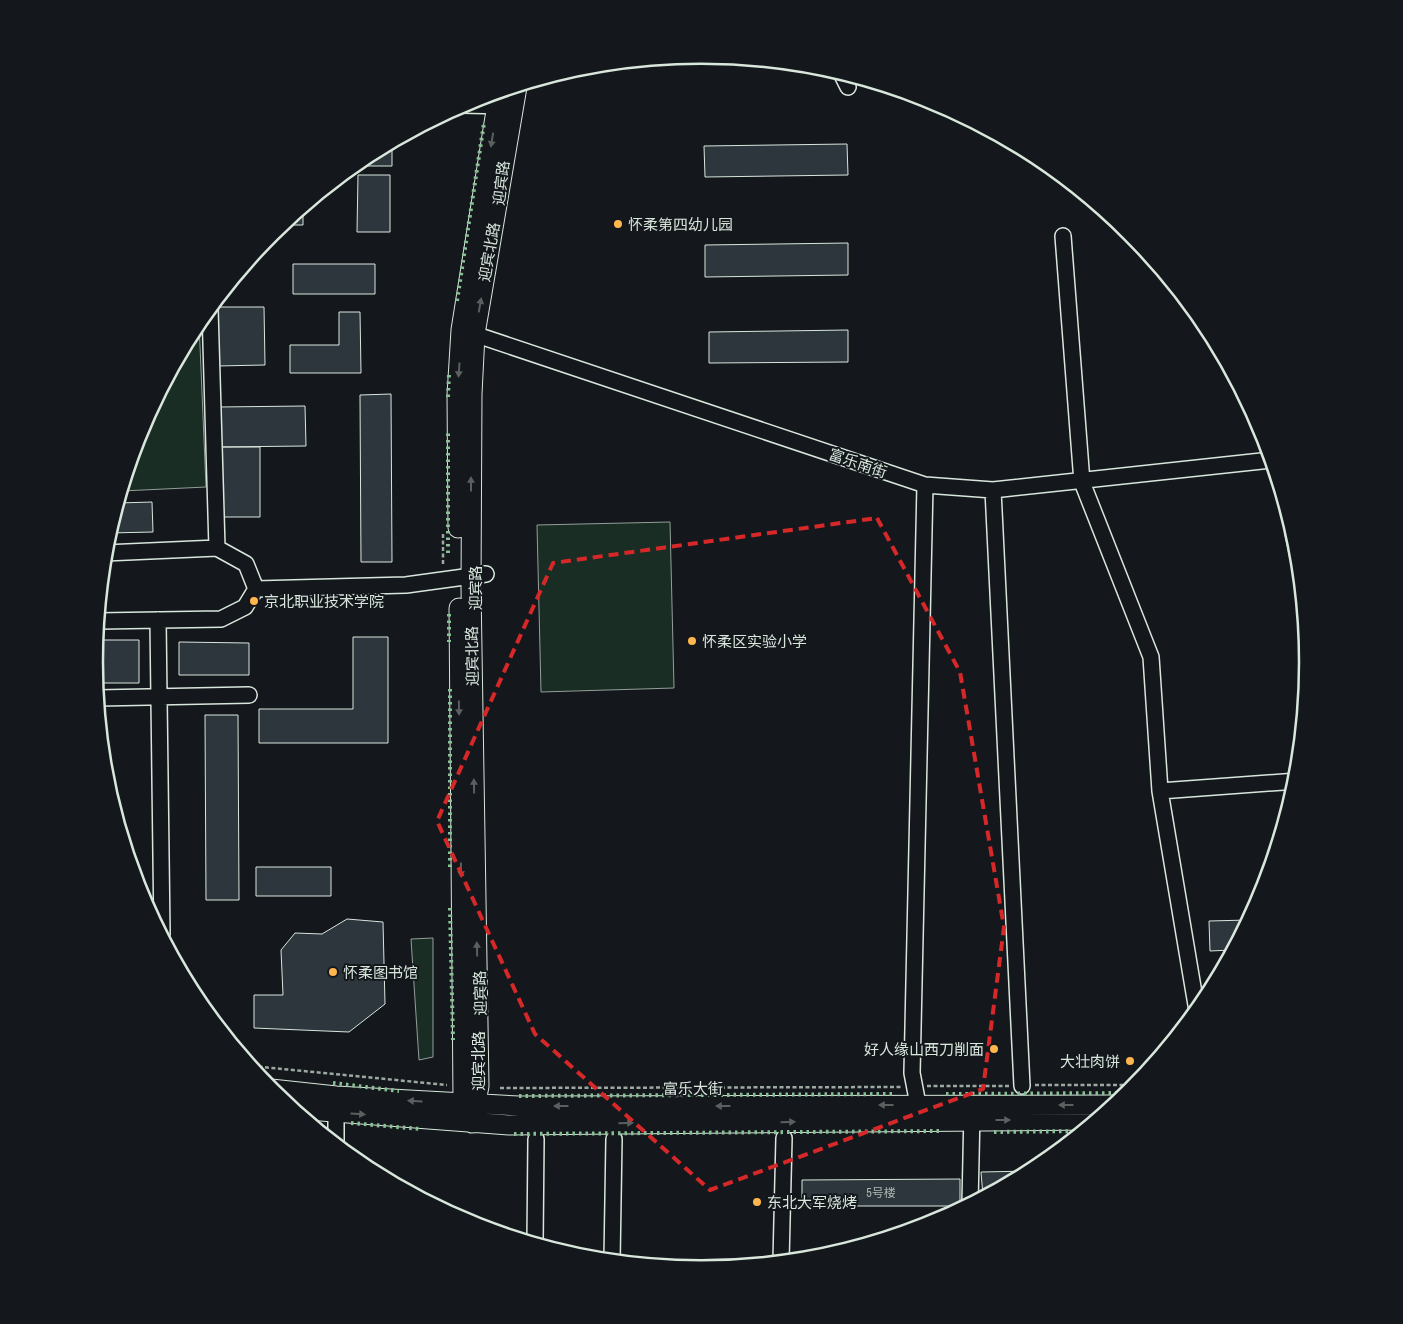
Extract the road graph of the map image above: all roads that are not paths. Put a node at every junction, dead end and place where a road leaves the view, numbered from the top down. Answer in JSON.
{"nodes":[{"id":1,"x":503,"y":101,"type":"edge"},
{"id":2,"x":490,"y":102,"type":"edge"},
{"id":3,"x":1063,"y":236,"type":"dead end"},
{"id":4,"x":210,"y":321,"type":"edge"},
{"id":5,"x":468,"y":332,"type":"junction"},
{"id":6,"x":1265,"y":461,"type":"edge"},
{"id":7,"x":1082,"y":482,"type":"junction"},
{"id":8,"x":925,"y":485,"type":"junction"},
{"id":9,"x":994,"y":490,"type":"junction"},
{"id":10,"x":217,"y":548,"type":"junction"},
{"id":11,"x":114,"y":552,"type":"edge"},
{"id":12,"x":472,"y":576,"type":"junction"},
{"id":13,"x":256,"y":589,"type":"junction"},
{"id":14,"x":158,"y":620,"type":"junction"},
{"id":15,"x":105,"y":621,"type":"edge"},
{"id":16,"x":249,"y":695,"type":"dead end"},
{"id":17,"x":159,"y":697,"type":"junction"},
{"id":18,"x":105,"y":698,"type":"edge"},
{"id":19,"x":1287,"y":782,"type":"edge"},
{"id":20,"x":1160,"y":790,"type":"junction"},
{"id":21,"x":162,"y":920,"type":"edge"},
{"id":22,"x":1195,"y":999,"type":"edge"},
{"id":23,"x":1022,"y":1086,"type":"road end"},
{"id":24,"x":286,"y":1092,"type":"edge"},
{"id":25,"x":471,"y":1094,"type":"junction"},
{"id":26,"x":336,"y":1104,"type":"junction"},
{"id":27,"x":918,"y":1104,"type":"junction"},
{"id":28,"x":301,"y":1106,"type":"edge"},
{"id":29,"x":1103,"y":1106,"type":"edge"},
{"id":30,"x":972,"y":1113,"type":"junction"},
{"id":31,"x":1087,"y":1119,"type":"edge"},
{"id":32,"x":472,"y":1123,"type":"junction"},
{"id":33,"x":336,"y":1136,"type":"edge"},
{"id":34,"x":784,"y":1138,"type":"dead end"},
{"id":35,"x":536,"y":1139,"type":"dead end"},
{"id":36,"x":614,"y":1139,"type":"dead end"},
{"id":37,"x":970,"y":1197,"type":"edge"},
{"id":38,"x":534,"y":1236,"type":"edge"},
{"id":39,"x":612,"y":1253,"type":"edge"},
{"id":40,"x":781,"y":1255,"type":"edge"}],
"edges":[{"from":1,"to":2,"type":"street"},
{"from":1,"to":5,"type":"main road","name":"迎宾北路"},
{"from":3,"to":7,"type":"street"},
{"from":4,"to":10,"type":"street"},
{"from":5,"to":8,"type":"street","name":"富乐南街"},
{"from":5,"to":12,"type":"main road","name":"迎宾北路"},
{"from":6,"to":7,"type":"street","name":"富乐南街"},
{"from":7,"to":9,"type":"street","name":"富乐南街"},
{"from":7,"to":20,"type":"street"},
{"from":8,"to":9,"type":"street","name":"富乐南街"},
{"from":8,"to":27,"type":"street"},
{"from":9,"to":23,"type":"street"},
{"from":10,"to":11,"type":"street"},
{"from":10,"to":13,"type":"street"},
{"from":12,"to":13,"type":"street"},
{"from":12,"to":25,"type":"main road","name":"迎宾北路"},
{"from":13,"to":14,"type":"street"},
{"from":14,"to":15,"type":"street"},
{"from":14,"to":17,"type":"street"},
{"from":16,"to":17,"type":"street"},
{"from":17,"to":18,"type":"street"},
{"from":17,"to":21,"type":"street"},
{"from":19,"to":20,"type":"street"},
{"from":20,"to":22,"type":"street"},
{"from":24,"to":26,"type":"main road","name":"富乐大街"},
{"from":25,"to":26,"type":"main road","name":"富乐大街","one_way":true},
{"from":27,"to":25,"type":"main road","name":"富乐大街","one_way":true},
{"from":25,"to":32,"type":"main road","name":"迎宾北路"},
{"from":26,"to":28,"type":"main road","name":"富乐大街"},
{"from":26,"to":32,"type":"main road","name":"富乐大街","one_way":true},
{"from":26,"to":33,"type":"street"},
{"from":27,"to":30,"type":"main road","name":"富乐大街"},
{"from":32,"to":27,"type":"main road","name":"富乐大街","one_way":true},
{"from":29,"to":30,"type":"main road","name":"富乐大街","one_way":true},
{"from":30,"to":31,"type":"main road","name":"富乐大街","one_way":true},
{"from":30,"to":37,"type":"street"},
{"from":34,"to":40,"type":"street"},
{"from":35,"to":38,"type":"street"},
{"from":36,"to":39,"type":"street"}]}
